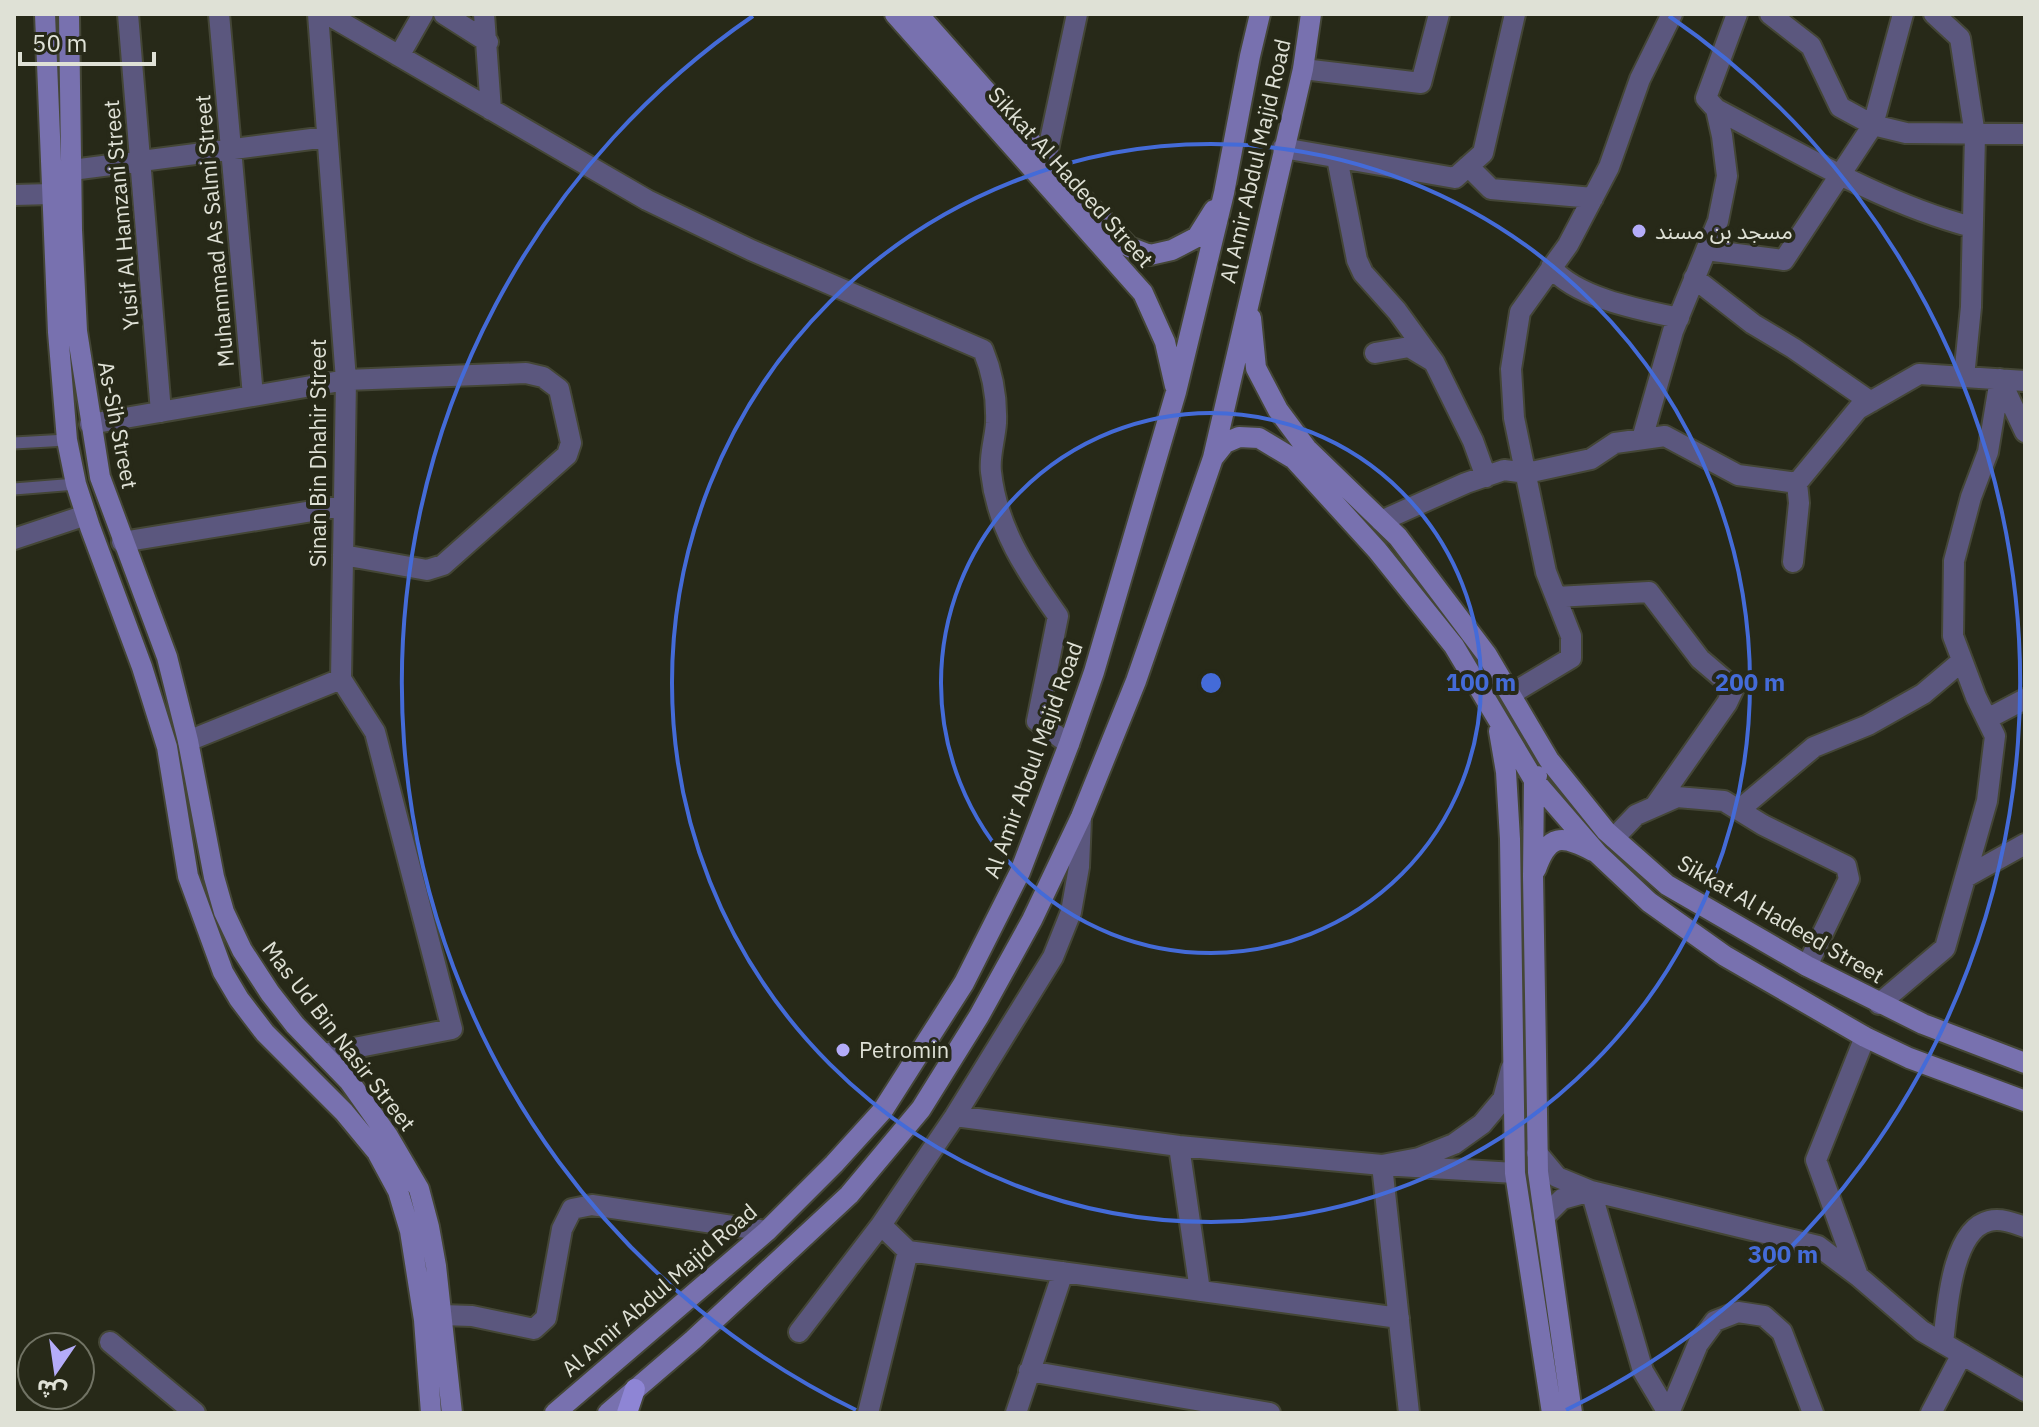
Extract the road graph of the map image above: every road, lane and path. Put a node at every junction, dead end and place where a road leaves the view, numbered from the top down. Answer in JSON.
{"nodes":[{"id":1,"x":45,"y":14,"type":"edge"},
{"id":2,"x":69,"y":14,"type":"edge"},
{"id":3,"x":128,"y":14,"type":"edge"},
{"id":4,"x":219,"y":14,"type":"edge"},
{"id":5,"x":318,"y":14,"type":"edge"},
{"id":6,"x":327,"y":14,"type":"edge"},
{"id":7,"x":423,"y":14,"type":"edge"},
{"id":8,"x":444,"y":14,"type":"edge"},
{"id":9,"x":484,"y":14,"type":"edge"},
{"id":10,"x":895,"y":14,"type":"edge"},
{"id":11,"x":918,"y":14,"type":"edge"},
{"id":12,"x":1077,"y":14,"type":"edge"},
{"id":13,"x":1259,"y":14,"type":"edge"},
{"id":14,"x":1312,"y":14,"type":"edge"},
{"id":15,"x":1439,"y":14,"type":"edge"},
{"id":16,"x":1515,"y":14,"type":"edge"},
{"id":17,"x":1672,"y":14,"type":"edge"},
{"id":18,"x":1737,"y":14,"type":"edge"},
{"id":19,"x":1770,"y":14,"type":"edge"},
{"id":20,"x":1903,"y":14,"type":"edge"},
{"id":21,"x":1934,"y":14,"type":"edge"},
{"id":22,"x":488,"y":42,"type":"junction"},
{"id":23,"x":399,"y":56,"type":"junction"},
{"id":24,"x":1303,"y":69,"type":"junction"},
{"id":25,"x":1716,"y":109,"type":"junction"},
{"id":26,"x":491,"y":110,"type":"junction"},
{"id":27,"x":1873,"y":125,"type":"junction"},
{"id":28,"x":2025,"y":134,"type":"edge"},
{"id":29,"x":1975,"y":135,"type":"junction"},
{"id":30,"x":327,"y":137,"type":"junction"},
{"id":31,"x":1283,"y":148,"type":"junction"},
{"id":32,"x":230,"y":150,"type":"junction"},
{"id":33,"x":1337,"y":158,"type":"junction"},
{"id":34,"x":1046,"y":159,"type":"junction"},
{"id":35,"x":141,"y":161,"type":"junction"},
{"id":36,"x":1468,"y":166,"type":"junction"},
{"id":37,"x":72,"y":170,"type":"junction"},
{"id":38,"x":1841,"y":175,"type":"junction"},
{"id":39,"x":1224,"y":193,"type":"junction"},
{"id":40,"x":52,"y":194,"type":"junction"},
{"id":41,"x":14,"y":195,"type":"edge"},
{"id":42,"x":1593,"y":198,"type":"junction"},
{"id":43,"x":1972,"y":227,"type":"junction"},
{"id":44,"x":1706,"y":250,"type":"junction"},
{"id":45,"x":1551,"y":267,"type":"junction"},
{"id":46,"x":1694,"y":278,"type":"junction"},
{"id":47,"x":1251,"y":288,"type":"junction"},
{"id":48,"x":1679,"y":318,"type":"junction"},
{"id":49,"x":1375,"y":353,"type":"dead end"},
{"id":50,"x":1434,"y":362,"type":"junction"},
{"id":51,"x":1964,"y":377,"type":"junction"},
{"id":52,"x":2000,"y":379,"type":"junction"},
{"id":53,"x":346,"y":380,"type":"junction"},
{"id":54,"x":2025,"y":381,"type":"edge"},
{"id":55,"x":1176,"y":392,"type":"junction"},
{"id":56,"x":253,"y":396,"type":"junction"},
{"id":57,"x":1871,"y":402,"type":"junction"},
{"id":58,"x":161,"y":412,"type":"junction"},
{"id":59,"x":90,"y":424,"type":"junction"},
{"id":60,"x":2025,"y":432,"type":"edge"},
{"id":61,"x":1642,"y":439,"type":"junction"},
{"id":62,"x":67,"y":440,"type":"junction"},
{"id":63,"x":14,"y":443,"type":"edge"},
{"id":64,"x":1213,"y":458,"type":"junction"},
{"id":65,"x":1527,"y":473,"type":"junction"},
{"id":66,"x":1486,"y":477,"type":"junction"},
{"id":67,"x":1797,"y":483,"type":"junction"},
{"id":68,"x":76,"y":484,"type":"junction"},
{"id":69,"x":14,"y":489,"type":"edge"},
{"id":70,"x":343,"y":506,"type":"junction"},
{"id":71,"x":86,"y":515,"type":"junction"},
{"id":72,"x":1381,"y":521,"type":"junction"},
{"id":73,"x":14,"y":539,"type":"edge"},
{"id":74,"x":122,"y":542,"type":"junction"},
{"id":75,"x":343,"y":555,"type":"junction"},
{"id":76,"x":1793,"y":562,"type":"dead end"},
{"id":77,"x":1556,"y":597,"type":"junction"},
{"id":78,"x":1962,"y":661,"type":"junction"},
{"id":79,"x":341,"y":679,"type":"junction"},
{"id":80,"x":1511,"y":694,"type":"junction"},
{"id":81,"x":2025,"y":699,"type":"edge"},
{"id":82,"x":1987,"y":719,"type":"junction"},
{"id":83,"x":1497,"y":720,"type":"junction"},
{"id":84,"x":188,"y":741,"type":"junction"},
{"id":85,"x":1069,"y":744,"type":"junction"},
{"id":86,"x":1549,"y":760,"type":"junction"},
{"id":87,"x":1534,"y":780,"type":"junction"},
{"id":88,"x":1655,"y":806,"type":"junction"},
{"id":89,"x":1739,"y":810,"type":"junction"},
{"id":90,"x":1081,"y":817,"type":"junction"},
{"id":91,"x":1614,"y":838,"type":"junction"},
{"id":92,"x":2025,"y":844,"type":"edge"},
{"id":93,"x":1598,"y":854,"type":"junction"},
{"id":94,"x":188,"y":876,"type":"joint"},
{"id":95,"x":1533,"y":876,"type":"junction"},
{"id":96,"x":214,"y":877,"type":"joint"},
{"id":97,"x":1966,"y":877,"type":"junction"},
{"id":98,"x":1807,"y":966,"type":"junction"},
{"id":99,"x":1879,"y":1004,"type":"junction"},
{"id":100,"x":1865,"y":1037,"type":"junction"},
{"id":101,"x":323,"y":1054,"type":"junction"},
{"id":102,"x":1513,"y":1061,"type":"junction"},
{"id":103,"x":2025,"y":1063,"type":"edge"},
{"id":104,"x":2025,"y":1101,"type":"edge"},
{"id":105,"x":955,"y":1116,"type":"junction"},
{"id":106,"x":1179,"y":1146,"type":"junction"},
{"id":107,"x":1537,"y":1153,"type":"junction"},
{"id":108,"x":1382,"y":1165,"type":"junction"},
{"id":109,"x":1515,"y":1173,"type":"junction"},
{"id":110,"x":1591,"y":1191,"type":"junction"},
{"id":111,"x":1544,"y":1217,"type":"junction"},
{"id":112,"x":881,"y":1225,"type":"junction"},
{"id":113,"x":2025,"y":1227,"type":"edge"},
{"id":114,"x":767,"y":1231,"type":"junction"},
{"id":115,"x":908,"y":1251,"type":"junction"},
{"id":116,"x":1063,"y":1272,"type":"junction"},
{"id":117,"x":1858,"y":1276,"type":"junction"},
{"id":118,"x":1200,"y":1291,"type":"junction"},
{"id":119,"x":442,"y":1315,"type":"junction"},
{"id":120,"x":1399,"y":1318,"type":"junction"},
{"id":121,"x":799,"y":1332,"type":"dead end"},
{"id":122,"x":110,"y":1342,"type":"dead end"},
{"id":123,"x":1943,"y":1343,"type":"junction"},
{"id":124,"x":1962,"y":1354,"type":"junction"},
{"id":125,"x":1029,"y":1371,"type":"junction"},
{"id":126,"x":635,"y":1389,"type":"junction"},
{"id":127,"x":2025,"y":1391,"type":"edge"},
{"id":128,"x":1220,"y":1409,"type":"edge"},
{"id":129,"x":195,"y":1413,"type":"edge"},
{"id":130,"x":431,"y":1413,"type":"edge"},
{"id":131,"x":452,"y":1413,"type":"edge"},
{"id":132,"x":555,"y":1413,"type":"edge"},
{"id":133,"x":608,"y":1413,"type":"edge"},
{"id":134,"x":627,"y":1413,"type":"edge"},
{"id":135,"x":868,"y":1413,"type":"edge"},
{"id":136,"x":1016,"y":1413,"type":"edge"},
{"id":137,"x":1270,"y":1413,"type":"edge"},
{"id":138,"x":1409,"y":1413,"type":"edge"},
{"id":139,"x":1552,"y":1413,"type":"edge"},
{"id":140,"x":1572,"y":1413,"type":"edge"},
{"id":141,"x":1668,"y":1413,"type":"edge"},
{"id":142,"x":1813,"y":1413,"type":"edge"},
{"id":143,"x":1931,"y":1413,"type":"edge"}],
"edges":[{"from":1,"to":40,"type":"main road","name":"As-Sih Street"},
{"from":2,"to":37,"type":"main road","name":"As-Sih Street"},
{"from":3,"to":35,"type":"street","name":"Yusif Al Hamzani Street"},
{"from":4,"to":32,"type":"street","name":"Muhammad As Salmi Street"},
{"from":5,"to":30,"type":"street","name":"Sinan Bin Dhahir Street"},
{"from":6,"to":23,"type":"street"},
{"from":7,"to":23,"type":"street"},
{"from":8,"to":22,"type":"street"},
{"from":9,"to":22,"type":"street"},
{"from":10,"to":55,"type":"main road","name":"Sikkat Al Hadeed Street"},
{"from":11,"to":34,"type":"main road","name":"Sikkat Al Hadeed Street"},
{"from":12,"to":34,"type":"street"},
{"from":13,"to":39,"type":"main road","name":"Al Amir Abdul Majid Road"},
{"from":14,"to":24,"type":"main road","name":"Al Amir Abdul Majid Road"},
{"from":15,"to":24,"type":"street"},
{"from":16,"to":36,"type":"street"},
{"from":17,"to":42,"type":"street"},
{"from":18,"to":25,"type":"street"},
{"from":19,"to":27,"type":"street"},
{"from":20,"to":27,"type":"street"},
{"from":21,"to":29,"type":"street"},
{"from":22,"to":26,"type":"street"},
{"from":23,"to":26,"type":"street"},
{"from":24,"to":31,"type":"main road","name":"Al Amir Abdul Majid Road"},
{"from":25,"to":38,"type":"street"},
{"from":25,"to":44,"type":"street"},
{"from":26,"to":85,"type":"street"},
{"from":27,"to":29,"type":"street"},
{"from":27,"to":38,"type":"street"},
{"from":28,"to":29,"type":"street"},
{"from":29,"to":43,"type":"street"},
{"from":30,"to":32,"type":"street"},
{"from":30,"to":53,"type":"street","name":"Sinan Bin Dhahir Street"},
{"from":31,"to":33,"type":"street"},
{"from":31,"to":47,"type":"main road","name":"Al Amir Abdul Majid Road"},
{"from":32,"to":35,"type":"street"},
{"from":32,"to":56,"type":"street","name":"Muhammad As Salmi Street"},
{"from":33,"to":36,"type":"street"},
{"from":33,"to":50,"type":"street"},
{"from":34,"to":39,"type":"main road","name":"Sikkat Al Hadeed Street"},
{"from":35,"to":37,"type":"street"},
{"from":35,"to":58,"type":"street","name":"Yusif Al Hamzani Street"},
{"from":36,"to":42,"type":"street"},
{"from":37,"to":59,"type":"main road","name":"As-Sih Street"},
{"from":38,"to":43,"type":"street"},
{"from":38,"to":44,"type":"street"},
{"from":39,"to":55,"type":"main road","name":"Al Amir Abdul Majid Road"},
{"from":40,"to":41,"type":"street"},
{"from":40,"to":62,"type":"main road","name":"As-Sih Street"},
{"from":42,"to":45,"type":"street"},
{"from":43,"to":51,"type":"street"},
{"from":44,"to":46,"type":"street"},
{"from":45,"to":48,"type":"street"},
{"from":45,"to":65,"type":"street"},
{"from":46,"to":48,"type":"street"},
{"from":46,"to":57,"type":"street"},
{"from":47,"to":64,"type":"main road","name":"Al Amir Abdul Majid Road"},
{"from":47,"to":72,"type":"main road","name":"Sikkat Al Hadeed Street"},
{"from":48,"to":61,"type":"street"},
{"from":49,"to":50,"type":"street"},
{"from":50,"to":66,"type":"street"},
{"from":51,"to":52,"type":"street"},
{"from":51,"to":57,"type":"street"},
{"from":52,"to":54,"type":"street"},
{"from":52,"to":60,"type":"street"},
{"from":52,"to":78,"type":"street"},
{"from":53,"to":56,"type":"street"},
{"from":53,"to":70,"type":"street","name":"Sinan Bin Dhahir Street"},
{"from":53,"to":75,"type":"street"},
{"from":55,"to":85,"type":"main road","name":"Al Amir Abdul Majid Road"},
{"from":56,"to":58,"type":"street"},
{"from":57,"to":67,"type":"street"},
{"from":58,"to":59,"type":"street"},
{"from":59,"to":74,"type":"main road","name":"As-Sih Street"},
{"from":61,"to":65,"type":"street"},
{"from":61,"to":67,"type":"street"},
{"from":62,"to":63,"type":"lane"},
{"from":62,"to":68,"type":"main road","name":"As-Sih Street"},
{"from":64,"to":83,"type":"main road"},
{"from":64,"to":90,"type":"main road","name":"Al Amir Abdul Majid Road"},
{"from":65,"to":66,"type":"street"},
{"from":65,"to":77,"type":"street"},
{"from":66,"to":72,"type":"street"},
{"from":67,"to":76,"type":"street"},
{"from":68,"to":69,"type":"lane"},
{"from":68,"to":71,"type":"main road","name":"As-Sih Street"},
{"from":70,"to":74,"type":"street"},
{"from":70,"to":75,"type":"street","name":"Sinan Bin Dhahir Street"},
{"from":71,"to":73,"type":"street"},
{"from":71,"to":94,"type":"main road","name":"As-Sih Street"},
{"from":72,"to":80,"type":"main road","name":"Sikkat Al Hadeed Street"},
{"from":74,"to":84,"type":"main road","name":"As-Sih Street"},
{"from":75,"to":79,"type":"street","name":"Sinan Bin Dhahir Street"},
{"from":77,"to":80,"type":"street"},
{"from":77,"to":88,"type":"street"},
{"from":78,"to":82,"type":"street"},
{"from":78,"to":89,"type":"street"},
{"from":79,"to":84,"type":"street"},
{"from":79,"to":101,"type":"street"},
{"from":80,"to":86,"type":"main road","name":"Sikkat Al Hadeed Street"},
{"from":81,"to":82,"type":"street"},
{"from":82,"to":97,"type":"street"},
{"from":83,"to":87,"type":"main road"},
{"from":83,"to":102,"type":"main road"},
{"from":84,"to":96,"type":"main road","name":"As-Sih Street"},
{"from":85,"to":114,"type":"main road","name":"Al Amir Abdul Majid Road"},
{"from":86,"to":87,"type":"main road"},
{"from":86,"to":91,"type":"main road","name":"Sikkat Al Hadeed Street"},
{"from":87,"to":93,"type":"main road"},
{"from":87,"to":95,"type":"main road"},
{"from":88,"to":89,"type":"street"},
{"from":88,"to":91,"type":"street"},
{"from":89,"to":98,"type":"street"},
{"from":90,"to":105,"type":"street"},
{"from":90,"to":126,"type":"main road","name":"Al Amir Abdul Majid Road"},
{"from":91,"to":98,"type":"main road","name":"Sikkat Al Hadeed Street"},
{"from":92,"to":97,"type":"street"},
{"from":93,"to":95,"type":"main road"},
{"from":93,"to":100,"type":"main road"},
{"from":94,"to":130,"type":"main road","name":"Mas Ud Bin Nasir Street"},
{"from":95,"to":107,"type":"main road"},
{"from":96,"to":101,"type":"main road","name":"Mas Ud Bin Nasir Street"},
{"from":97,"to":99,"type":"street"},
{"from":98,"to":99,"type":"main road","name":"Sikkat Al Hadeed Street"},
{"from":99,"to":103,"type":"main road","name":"Sikkat Al Hadeed Street"},
{"from":100,"to":104,"type":"main road"},
{"from":100,"to":117,"type":"street"},
{"from":101,"to":119,"type":"main road","name":"Mas Ud Bin Nasir Street"},
{"from":102,"to":108,"type":"street"},
{"from":102,"to":109,"type":"main road"},
{"from":105,"to":106,"type":"street"},
{"from":105,"to":112,"type":"street"},
{"from":106,"to":108,"type":"street"},
{"from":106,"to":118,"type":"street"},
{"from":107,"to":110,"type":"street"},
{"from":107,"to":111,"type":"main road"},
{"from":108,"to":109,"type":"street"},
{"from":108,"to":120,"type":"street"},
{"from":109,"to":139,"type":"main road"},
{"from":110,"to":111,"type":"street"},
{"from":110,"to":117,"type":"street"},
{"from":110,"to":141,"type":"street"},
{"from":111,"to":140,"type":"main road"},
{"from":112,"to":115,"type":"street"},
{"from":112,"to":121,"type":"street"},
{"from":113,"to":123,"type":"street"},
{"from":114,"to":119,"type":"street"},
{"from":114,"to":132,"type":"main road","name":"Al Amir Abdul Majid Road"},
{"from":115,"to":116,"type":"street"},
{"from":115,"to":135,"type":"street"},
{"from":116,"to":118,"type":"street"},
{"from":116,"to":125,"type":"street"},
{"from":117,"to":123,"type":"street"},
{"from":118,"to":120,"type":"street"},
{"from":119,"to":131,"type":"main road","name":"Mas Ud Bin Nasir Street"},
{"from":120,"to":138,"type":"street"},
{"from":122,"to":129,"type":"street"},
{"from":123,"to":124,"type":"street"},
{"from":124,"to":127,"type":"street"},
{"from":124,"to":143,"type":"street"},
{"from":125,"to":128,"type":"street"},
{"from":125,"to":136,"type":"street"},
{"from":126,"to":133,"type":"main road","name":"Al Amir Abdul Majid Road"},
{"from":126,"to":134,"type":"main road"},
{"from":128,"to":137,"type":"street"},
{"from":141,"to":142,"type":"street"}]}
